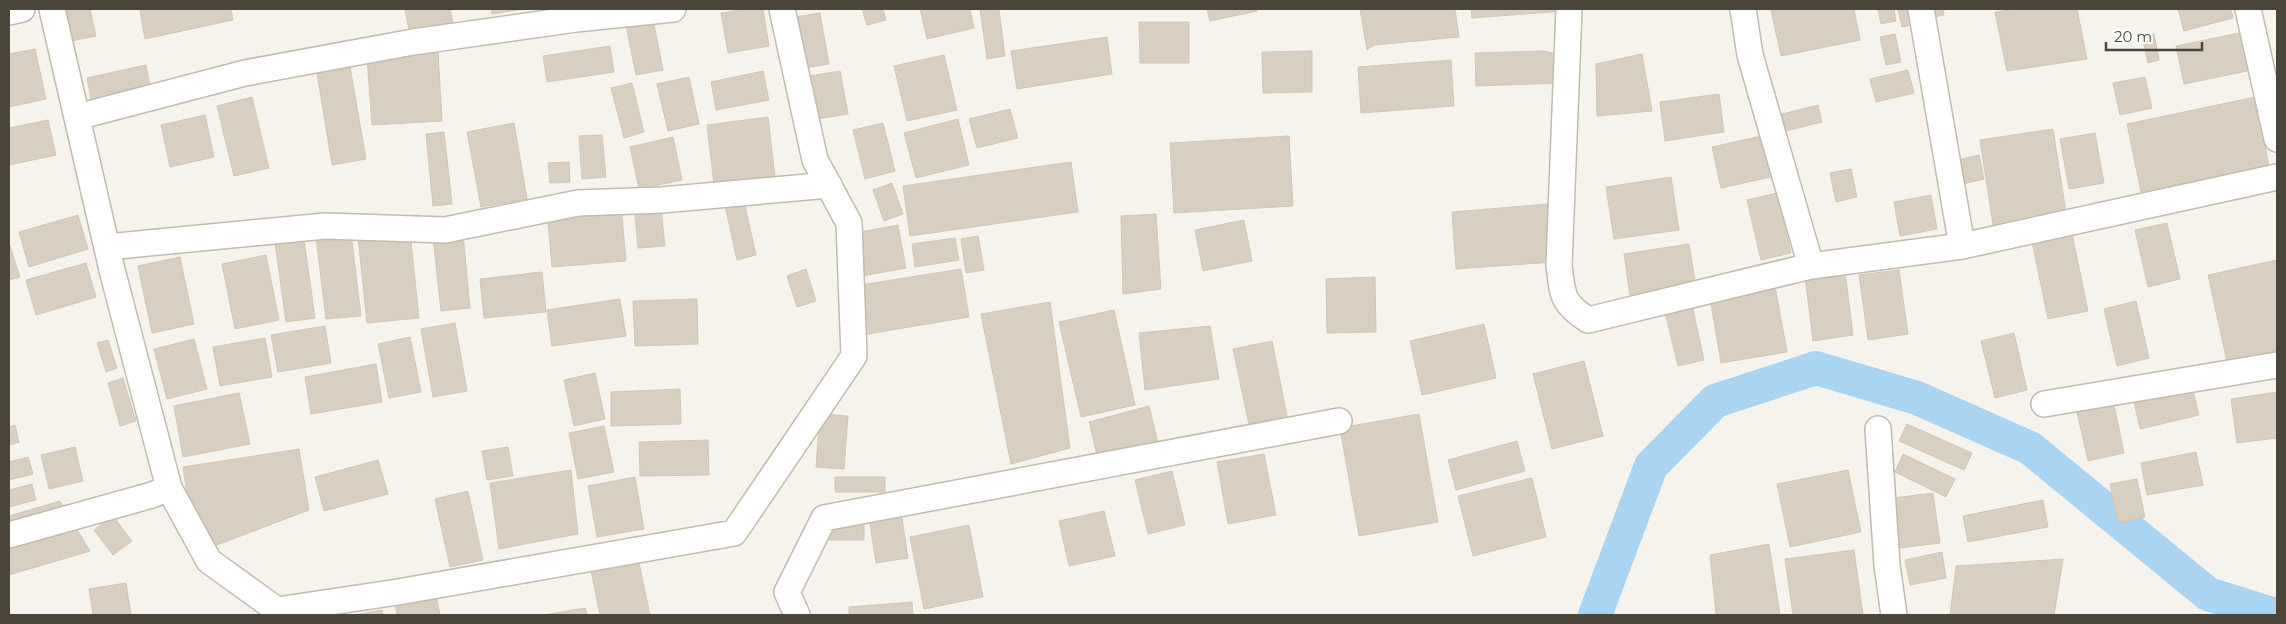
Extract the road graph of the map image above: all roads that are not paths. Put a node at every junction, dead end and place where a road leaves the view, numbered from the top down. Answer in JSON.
{"nodes":[{"id":1,"x":22,"y":9,"type":"edge"},
{"id":2,"x":52,"y":9,"type":"edge"},
{"id":3,"x":672,"y":9,"type":"edge"},
{"id":4,"x":782,"y":9,"type":"edge"},
{"id":5,"x":1569,"y":9,"type":"edge"},
{"id":6,"x":1743,"y":9,"type":"edge"},
{"id":7,"x":1921,"y":9,"type":"edge"},
{"id":8,"x":2248,"y":9,"type":"edge"},
{"id":9,"x":9,"y":12,"type":"edge"},
{"id":10,"x":77,"y":117,"type":"junction"},
{"id":11,"x":2277,"y":139,"type":"edge"},
{"id":12,"x":2277,"y":177,"type":"edge"},
{"id":13,"x":829,"y":185,"type":"junction"},
{"id":14,"x":1962,"y":246,"type":"junction"},
{"id":15,"x":106,"y":247,"type":"junction"},
{"id":16,"x":1811,"y":266,"type":"junction"},
{"id":17,"x":2277,"y":364,"type":"edge"},
{"id":18,"x":2044,"y":404,"type":"dead end"},
{"id":19,"x":1339,"y":421,"type":"dead end"},
{"id":20,"x":1878,"y":430,"type":"dead end"},
{"id":21,"x":169,"y":488,"type":"junction"},
{"id":22,"x":9,"y":535,"type":"edge"},
{"id":23,"x":797,"y":615,"type":"edge"},
{"id":24,"x":1894,"y":615,"type":"edge"}],
"edges":[{"from":1,"to":9,"type":"street"},
{"from":2,"to":10,"type":"street"},
{"from":3,"to":10,"type":"street"},
{"from":4,"to":13,"type":"street"},
{"from":5,"to":16,"type":"street"},
{"from":6,"to":16,"type":"street"},
{"from":7,"to":14,"type":"street"},
{"from":8,"to":11,"type":"street"},
{"from":10,"to":15,"type":"street"},
{"from":12,"to":14,"type":"street"},
{"from":13,"to":15,"type":"street"},
{"from":13,"to":21,"type":"street"},
{"from":14,"to":16,"type":"street"},
{"from":15,"to":21,"type":"street"},
{"from":17,"to":18,"type":"street"},
{"from":19,"to":23,"type":"street"},
{"from":20,"to":24,"type":"street"},
{"from":21,"to":22,"type":"street"}]}
